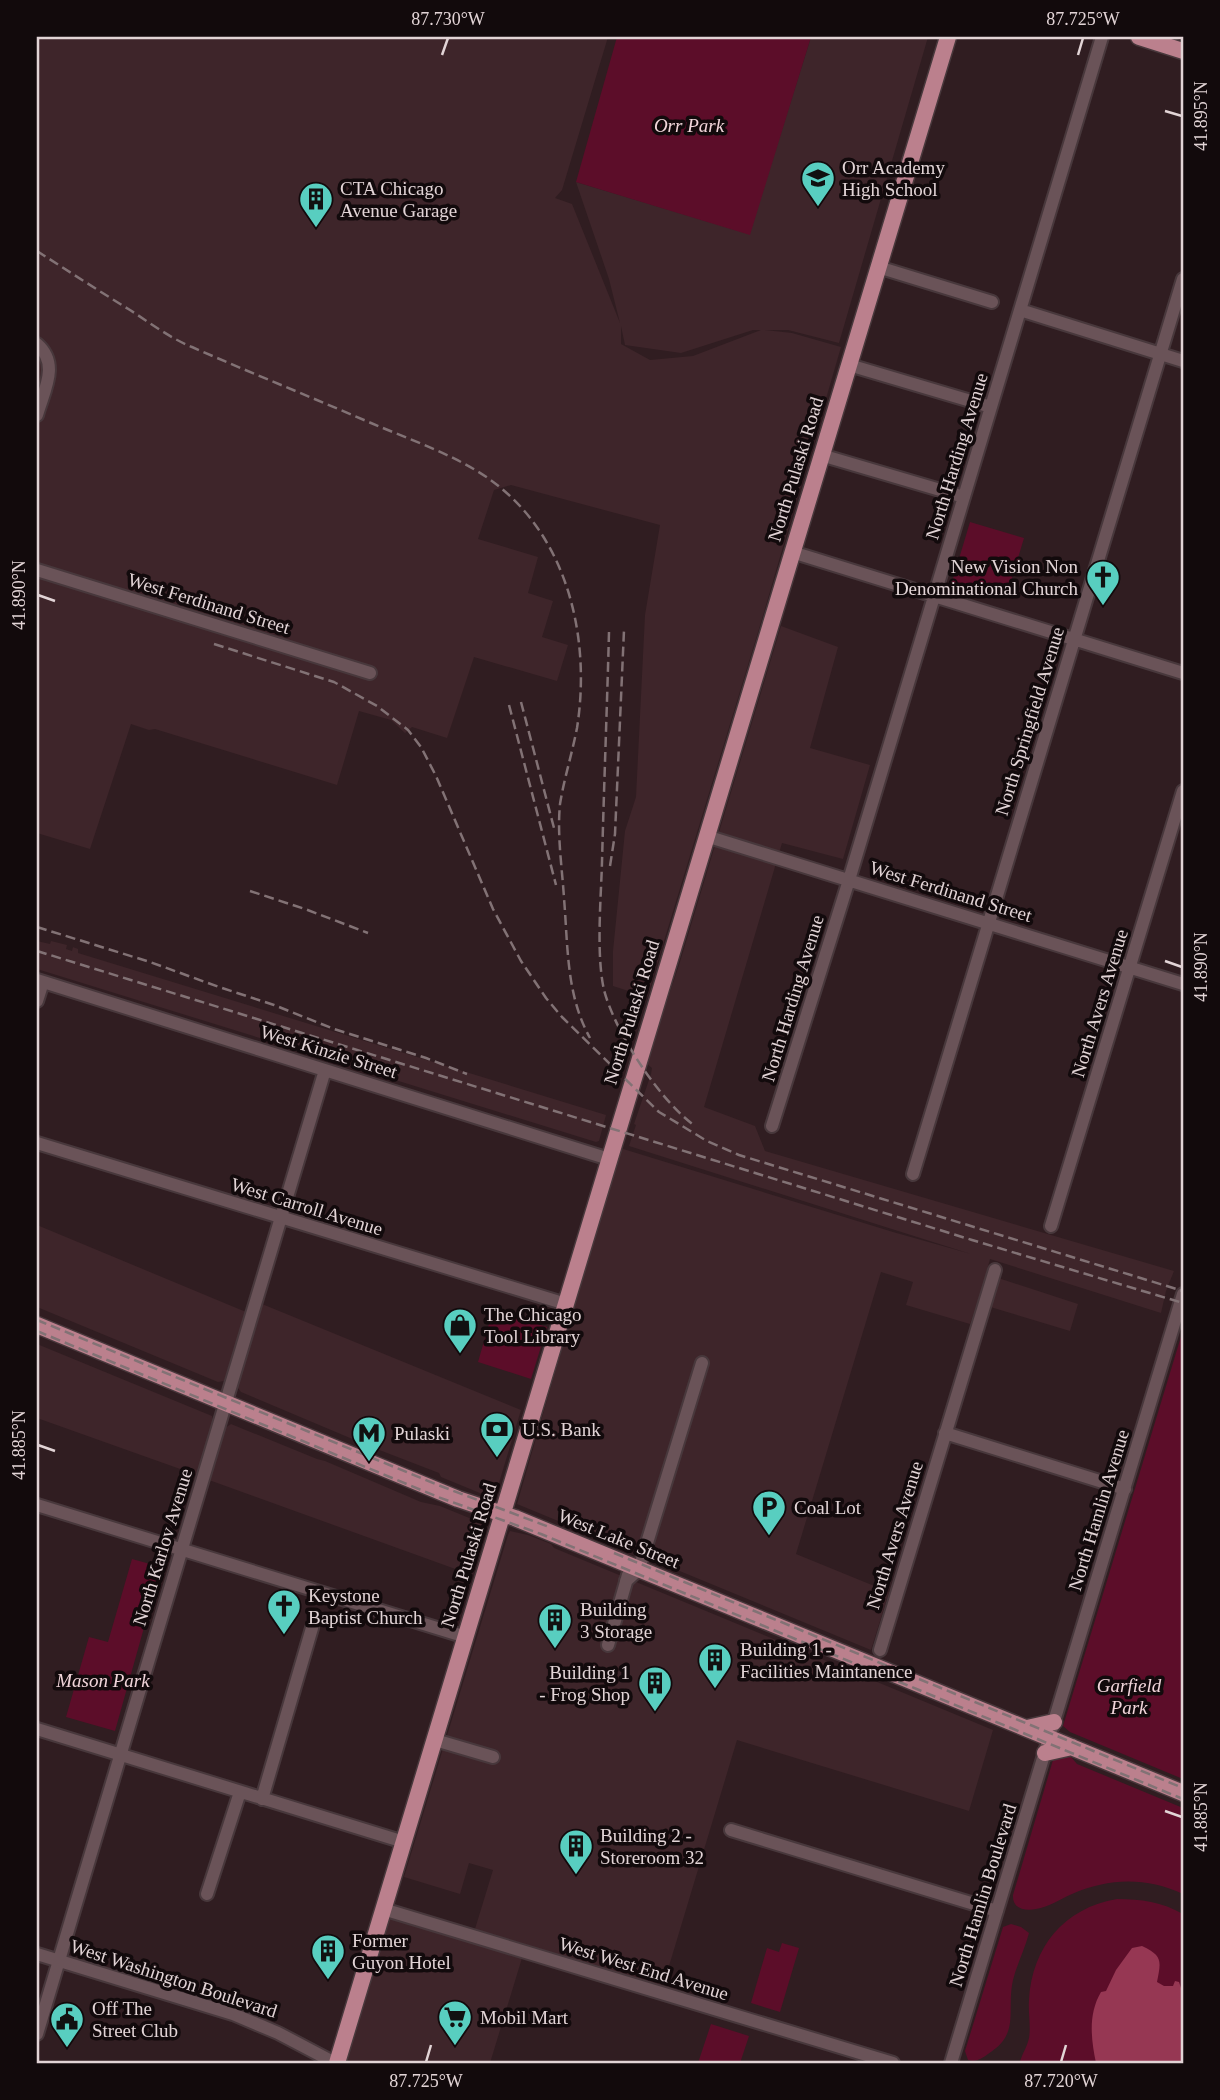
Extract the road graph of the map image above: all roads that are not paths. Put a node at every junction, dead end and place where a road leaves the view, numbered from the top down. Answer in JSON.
{"nodes":[{"id":1,"x":948,"y":37,"type":"edge"},
{"id":2,"x":1102,"y":37,"type":"edge"},
{"id":3,"x":1139,"y":37,"type":"edge"},
{"id":4,"x":1183,"y":51,"type":"edge"},
{"id":5,"x":878,"y":267,"type":"junction"},
{"id":6,"x":1183,"y":279,"type":"edge"},
{"id":7,"x":992,"y":302,"type":"dead end"},
{"id":8,"x":1020,"y":310,"type":"junction"},
{"id":9,"x":37,"y":344,"type":"edge"},
{"id":10,"x":1160,"y":354,"type":"junction"},
{"id":11,"x":1183,"y":361,"type":"edge"},
{"id":12,"x":849,"y":365,"type":"junction"},
{"id":13,"x":991,"y":407,"type":"junction"},
{"id":14,"x":37,"y":415,"type":"edge"},
{"id":15,"x":821,"y":455,"type":"junction"},
{"id":16,"x":964,"y":497,"type":"junction"},
{"id":17,"x":792,"y":552,"type":"junction"},
{"id":18,"x":37,"y":570,"type":"edge"},
{"id":19,"x":934,"y":596,"type":"junction"},
{"id":20,"x":1074,"y":639,"type":"junction"},
{"id":21,"x":370,"y":673,"type":"dead end"},
{"id":22,"x":1183,"y":673,"type":"edge"},
{"id":23,"x":1183,"y":791,"type":"edge"},
{"id":24,"x":706,"y":836,"type":"junction"},
{"id":25,"x":849,"y":880,"type":"junction"},
{"id":26,"x":988,"y":923,"type":"junction"},
{"id":27,"x":1130,"y":968,"type":"junction"},
{"id":28,"x":40,"y":981,"type":"edge"},
{"id":29,"x":1183,"y":984,"type":"edge"},
{"id":30,"x":37,"y":1001,"type":"edge"},
{"id":31,"x":325,"y":1069,"type":"junction"},
{"id":32,"x":772,"y":1126,"type":"dead end"},
{"id":33,"x":37,"y":1143,"type":"edge"},
{"id":34,"x":609,"y":1159,"type":"junction"},
{"id":35,"x":913,"y":1174,"type":"dead end"},
{"id":36,"x":280,"y":1218,"type":"junction"},
{"id":37,"x":1051,"y":1226,"type":"dead end"},
{"id":38,"x":995,"y":1270,"type":"dead end"},
{"id":39,"x":1183,"y":1294,"type":"edge"},
{"id":40,"x":566,"y":1304,"type":"junction"},
{"id":41,"x":37,"y":1316,"type":"edge"},
{"id":42,"x":37,"y":1325,"type":"edge"},
{"id":43,"x":37,"y":1335,"type":"edge"},
{"id":44,"x":702,"y":1363,"type":"dead end"},
{"id":45,"x":225,"y":1403,"type":"junction"},
{"id":46,"x":945,"y":1433,"type":"junction"},
{"id":47,"x":1125,"y":1489,"type":"junction"},
{"id":48,"x":37,"y":1505,"type":"edge"},
{"id":49,"x":503,"y":1514,"type":"junction"},
{"id":50,"x":182,"y":1550,"type":"junction"},
{"id":51,"x":635,"y":1567,"type":"junction"},
{"id":52,"x":312,"y":1629,"type":"dead end"},
{"id":53,"x":466,"y":1637,"type":"junction"},
{"id":54,"x":608,"y":1644,"type":"dead end"},
{"id":55,"x":880,"y":1650,"type":"junction"},
{"id":56,"x":865,"y":1661,"type":"junction"},
{"id":57,"x":882,"y":1668,"type":"junction"},
{"id":58,"x":37,"y":1729,"type":"edge"},
{"id":59,"x":1050,"y":1736,"type":"junction"},
{"id":60,"x":435,"y":1740,"type":"junction"},
{"id":61,"x":120,"y":1755,"type":"junction"},
{"id":62,"x":493,"y":1757,"type":"dead end"},
{"id":63,"x":1118,"y":1766,"type":"junction"},
{"id":64,"x":240,"y":1792,"type":"junction"},
{"id":65,"x":1183,"y":1793,"type":"edge"},
{"id":66,"x":262,"y":1799,"type":"junction"},
{"id":67,"x":731,"y":1830,"type":"dead end"},
{"id":68,"x":404,"y":1842,"type":"junction"},
{"id":69,"x":207,"y":1894,"type":"dead end"},
{"id":70,"x":383,"y":1909,"type":"junction"},
{"id":71,"x":997,"y":1911,"type":"junction"},
{"id":72,"x":37,"y":1954,"type":"edge"},
{"id":73,"x":59,"y":1960,"type":"junction"},
{"id":74,"x":37,"y":2035,"type":"edge"},
{"id":75,"x":336,"y":2063,"type":"edge"},
{"id":76,"x":893,"y":2063,"type":"edge"},
{"id":77,"x":951,"y":2063,"type":"edge"}],
"edges":[{"from":1,"to":5,"type":"main road","name":"North Pulaski Road"},
{"from":2,"to":8,"type":"street","name":"North Harding Avenue"},
{"from":3,"to":4,"type":"main road"},
{"from":5,"to":7,"type":"street"},
{"from":5,"to":12,"type":"main road","name":"North Pulaski Road"},
{"from":6,"to":10,"type":"street","name":"North Springfield Avenue"},
{"from":8,"to":10,"type":"street"},
{"from":8,"to":13,"type":"street","name":"North Harding Avenue"},
{"from":9,"to":14,"type":"street"},
{"from":10,"to":11,"type":"street"},
{"from":10,"to":20,"type":"street","name":"North Springfield Avenue"},
{"from":12,"to":13,"type":"street"},
{"from":12,"to":15,"type":"main road","name":"North Pulaski Road"},
{"from":13,"to":16,"type":"street","name":"North Harding Avenue"},
{"from":15,"to":16,"type":"street"},
{"from":15,"to":17,"type":"main road","name":"North Pulaski Road"},
{"from":16,"to":19,"type":"street","name":"North Harding Avenue"},
{"from":17,"to":19,"type":"street"},
{"from":17,"to":24,"type":"main road","name":"North Pulaski Road"},
{"from":18,"to":21,"type":"street","name":"West Ferdinand Street"},
{"from":19,"to":20,"type":"street"},
{"from":19,"to":25,"type":"street","name":"North Harding Avenue"},
{"from":20,"to":22,"type":"street"},
{"from":20,"to":26,"type":"street","name":"North Springfield Avenue"},
{"from":23,"to":27,"type":"street","name":"North Avers Avenue"},
{"from":24,"to":25,"type":"street","name":"West Ferdinand Street"},
{"from":24,"to":34,"type":"main road","name":"North Pulaski Road"},
{"from":25,"to":26,"type":"street","name":"West Ferdinand Street"},
{"from":25,"to":32,"type":"street","name":"North Harding Avenue"},
{"from":26,"to":27,"type":"street","name":"West Ferdinand Street"},
{"from":26,"to":35,"type":"street","name":"North Springfield Avenue"},
{"from":27,"to":29,"type":"street","name":"West Ferdinand Street"},
{"from":27,"to":37,"type":"street","name":"North Avers Avenue"},
{"from":28,"to":30,"type":"street"},
{"from":28,"to":31,"type":"street","name":"West Kinzie Street"},
{"from":31,"to":34,"type":"street","name":"West Kinzie Street"},
{"from":31,"to":36,"type":"street","name":"North Karlov Avenue"},
{"from":33,"to":36,"type":"street","name":"West Carroll Avenue"},
{"from":34,"to":40,"type":"main road","name":"North Pulaski Road"},
{"from":36,"to":40,"type":"street","name":"West Carroll Avenue"},
{"from":36,"to":45,"type":"street","name":"North Karlov Avenue"},
{"from":38,"to":46,"type":"street","name":"North Avers Avenue"},
{"from":39,"to":47,"type":"street","name":"North Hamlin Avenue"},
{"from":40,"to":49,"type":"main road","name":"North Pulaski Road"},
{"from":41,"to":45,"type":"main road","name":"West Lake Street"},
{"from":42,"to":45,"type":"main road","name":"West Lake Street"},
{"from":43,"to":45,"type":"main road","name":"West Lake Street"},
{"from":44,"to":51,"type":"street"},
{"from":45,"to":49,"type":"main road","name":"West Lake Street"},
{"from":45,"to":50,"type":"street","name":"North Karlov Avenue"},
{"from":46,"to":47,"type":"street"},
{"from":46,"to":55,"type":"street","name":"North Avers Avenue"},
{"from":47,"to":59,"type":"street","name":"North Hamlin Avenue"},
{"from":48,"to":50,"type":"street"},
{"from":49,"to":51,"type":"main road","name":"West Lake Street"},
{"from":49,"to":53,"type":"main road","name":"North Pulaski Road"},
{"from":50,"to":53,"type":"street"},
{"from":50,"to":61,"type":"street","name":"North Karlov Avenue"},
{"from":51,"to":54,"type":"street"},
{"from":51,"to":56,"type":"main road","name":"West Lake Street"},
{"from":52,"to":66,"type":"street"},
{"from":53,"to":60,"type":"main road","name":"North Pulaski Road"},
{"from":55,"to":56,"type":"street"},
{"from":55,"to":57,"type":"street","name":"North Avers Avenue"},
{"from":56,"to":57,"type":"main road","name":"West Lake Street"},
{"from":57,"to":59,"type":"main road","name":"West Lake Street"},
{"from":58,"to":61,"type":"street"},
{"from":59,"to":63,"type":"main road","name":"West Lake Street"},
{"from":59,"to":63,"type":"main road"},
{"from":59,"to":71,"type":"street","name":"North Hamlin Boulevard"},
{"from":60,"to":62,"type":"street"},
{"from":60,"to":68,"type":"main road","name":"North Pulaski Road"},
{"from":61,"to":64,"type":"street"},
{"from":61,"to":73,"type":"street","name":"North Karlov Avenue"},
{"from":63,"to":65,"type":"main road","name":"West Lake Street"},
{"from":64,"to":66,"type":"street"},
{"from":64,"to":69,"type":"street"},
{"from":66,"to":68,"type":"street"},
{"from":67,"to":71,"type":"street"},
{"from":68,"to":70,"type":"main road","name":"North Pulaski Road"},
{"from":70,"to":75,"type":"main road","name":"North Pulaski Road"},
{"from":70,"to":76,"type":"street","name":"West West End Avenue"},
{"from":71,"to":77,"type":"street","name":"North Hamlin Boulevard"},
{"from":72,"to":73,"type":"street","name":"West Washington Boulevard"},
{"from":73,"to":74,"type":"street","name":"North Karlov Avenue"},
{"from":73,"to":75,"type":"street","name":"West Washington Boulevard"}]}
